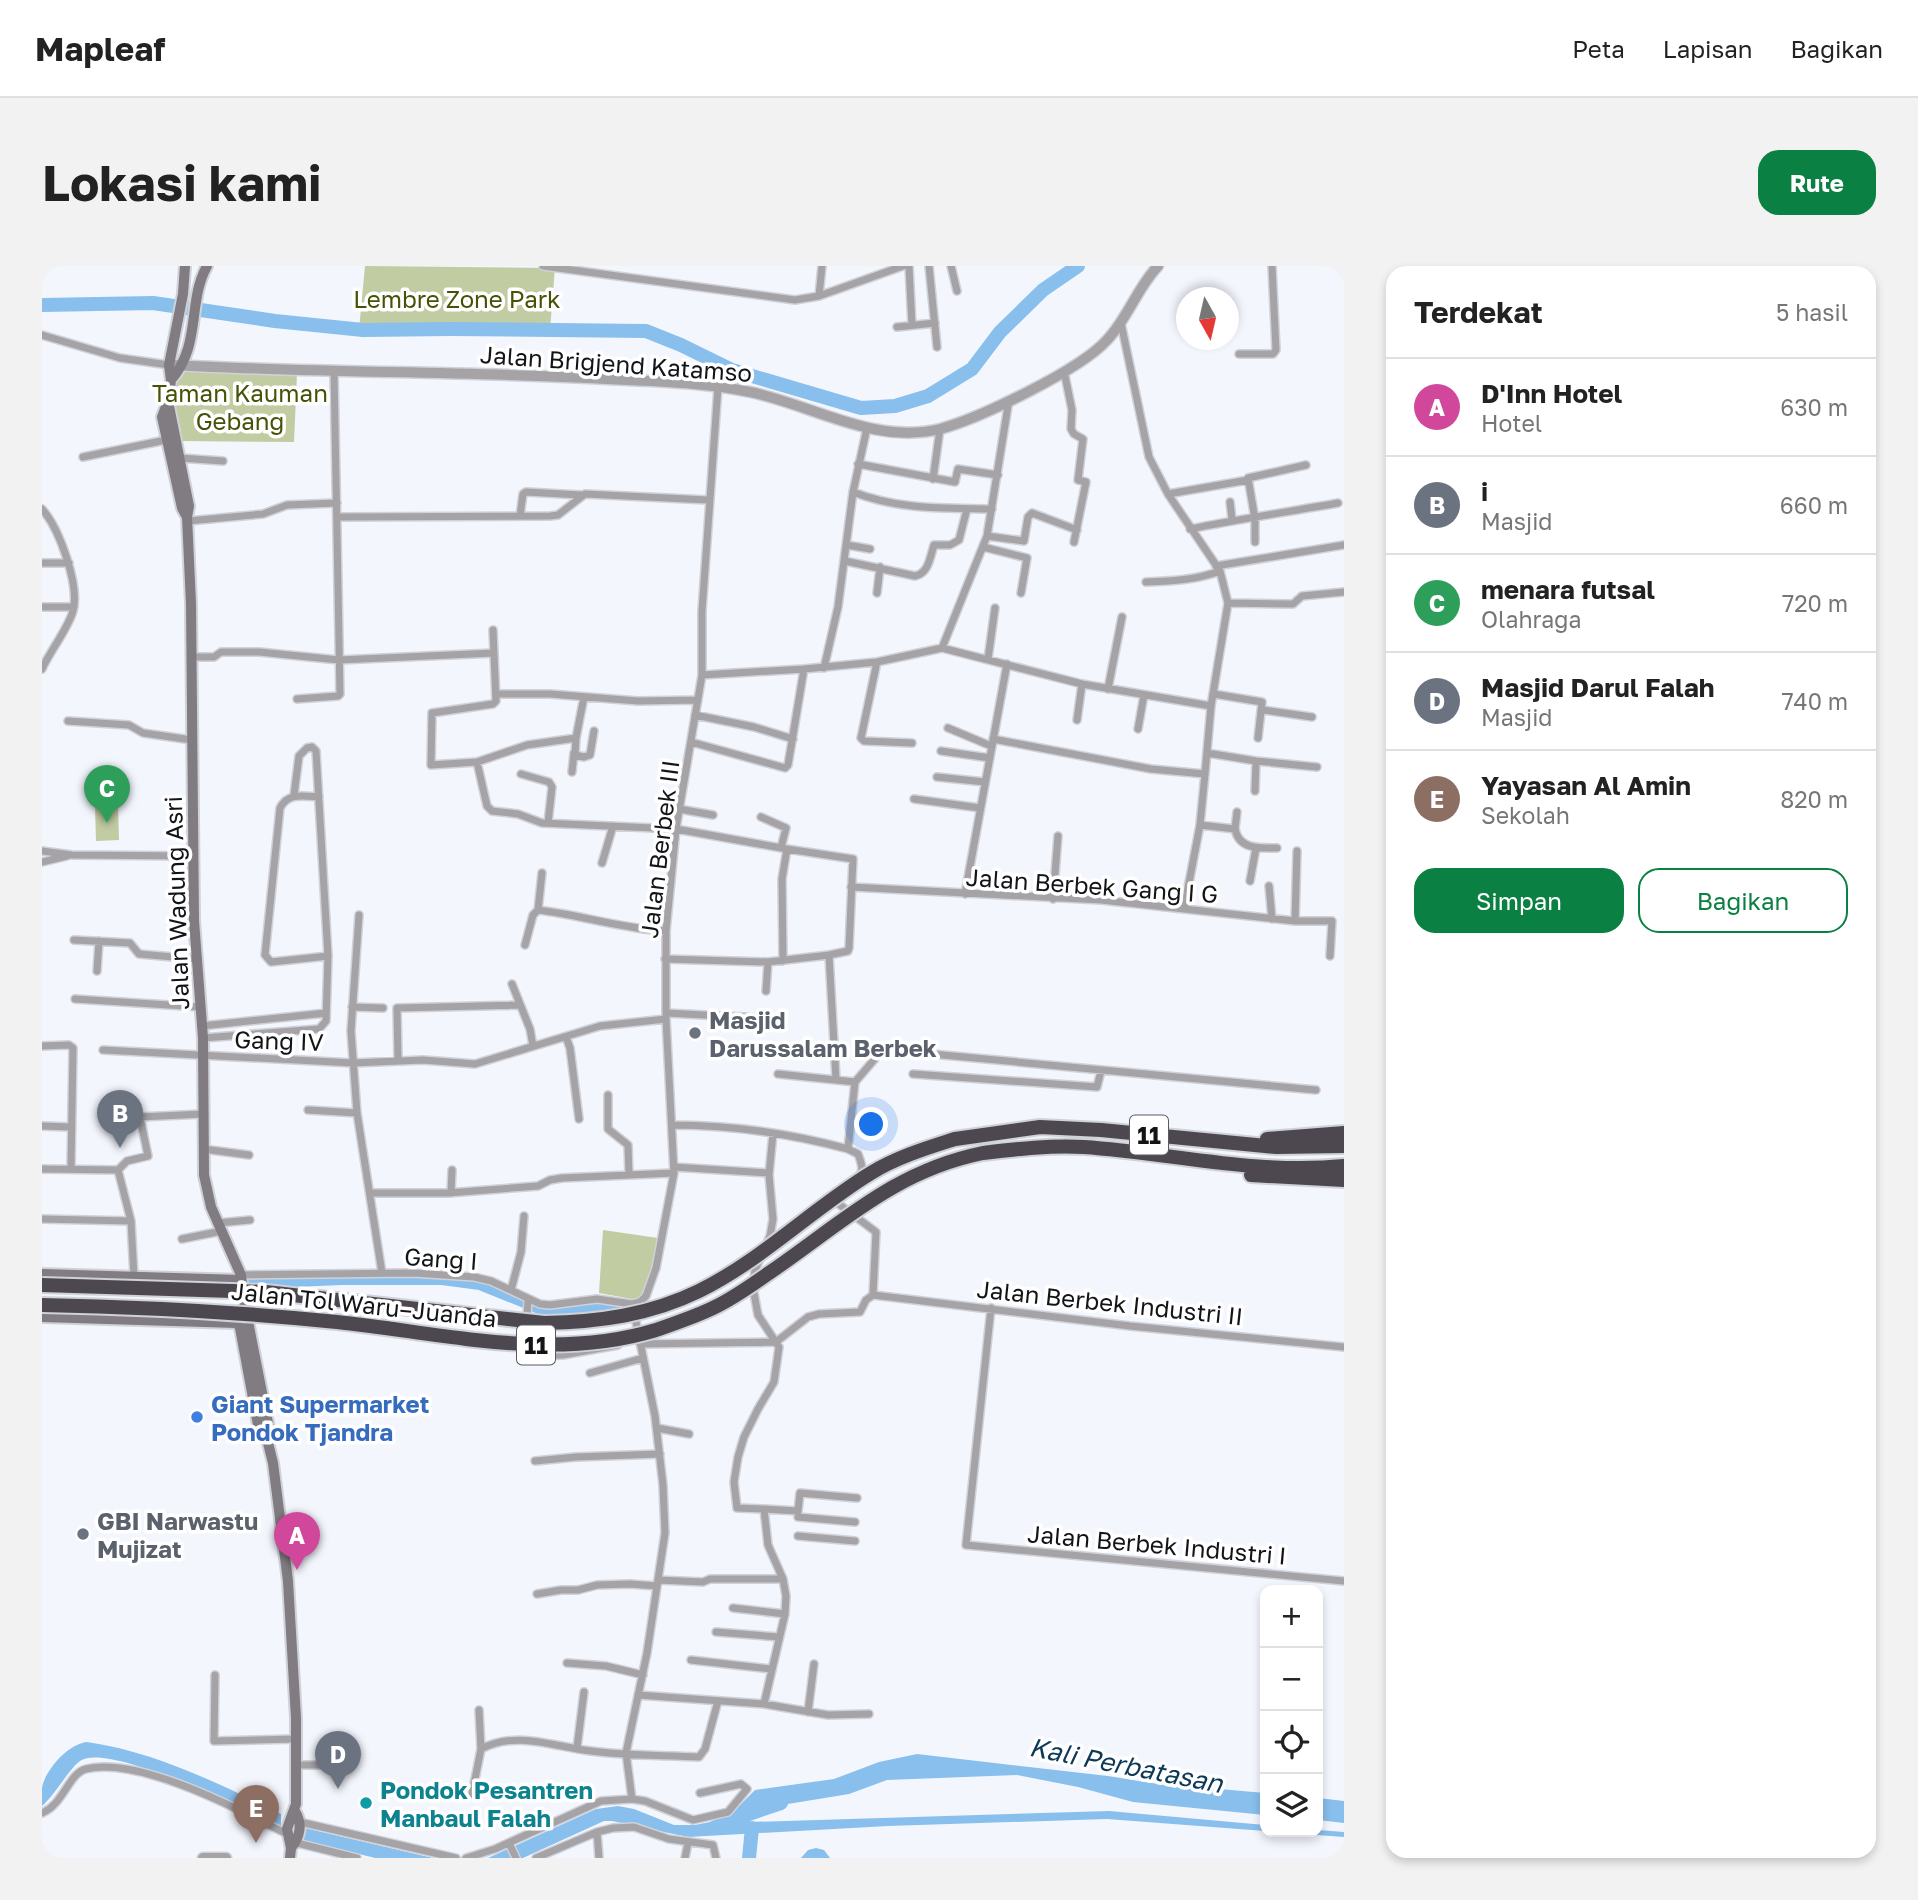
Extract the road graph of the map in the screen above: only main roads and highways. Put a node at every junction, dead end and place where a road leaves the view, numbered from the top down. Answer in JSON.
{"nodes":[{"id":1,"x":185,"y":269,"type":"edge"},
{"id":2,"x":204,"y":271,"type":"edge"},
{"id":3,"x":171,"y":380,"type":"junction"},
{"id":4,"x":168,"y":401,"type":"junction"},
{"id":5,"x":188,"y":519,"type":"junction"},
{"id":6,"x":1101,"y":1130,"type":"junction"},
{"id":7,"x":1344,"y":1133,"type":"edge"},
{"id":8,"x":1344,"y":1146,"type":"edge"},
{"id":9,"x":1084,"y":1147,"type":"junction"},
{"id":10,"x":1344,"y":1166,"type":"edge"},
{"id":11,"x":1344,"y":1180,"type":"edge"},
{"id":12,"x":42,"y":1274,"type":"edge"},
{"id":13,"x":136,"y":1276,"type":"junction"},
{"id":14,"x":162,"y":1277,"type":"junction"},
{"id":15,"x":241,"y":1278,"type":"junction"},
{"id":16,"x":42,"y":1285,"type":"edge"},
{"id":17,"x":244,"y":1301,"type":"junction"},
{"id":18,"x":42,"y":1305,"type":"edge"},
{"id":19,"x":42,"y":1317,"type":"edge"},
{"id":20,"x":136,"y":1318,"type":"junction"},
{"id":21,"x":158,"y":1319,"type":"junction"},
{"id":22,"x":237,"y":1323,"type":"junction"},
{"id":23,"x":268,"y":1443,"type":"junction"},
{"id":24,"x":293,"y":1834,"type":"edge"}],
"edges":[{"from":1,"to":2,"type":"main road"},
{"from":1,"to":3,"type":"main road","name":"Jalan Wadung Asri"},
{"from":2,"to":3,"type":"main road"},
{"from":3,"to":4,"type":"main road","name":"Jalan Wadung Asri"},
{"from":4,"to":5,"type":"main road","name":"Jalan Wadung Asri"},
{"from":4,"to":5,"type":"main road","name":"Jalan Wadung Asri"},
{"from":5,"to":15,"type":"main road","name":"Jalan Wadung Asri"},
{"from":6,"to":7,"type":"highway"},
{"from":6,"to":8,"type":"highway","name":"Jalan Tol Waru–Juanda","number":"11"},
{"from":6,"to":16,"type":"highway","name":"Jalan Tol Waru–Juanda","number":"11","bridge":true},
{"from":9,"to":10,"type":"highway","name":"Jalan Tol Waru–Juanda","number":"11"},
{"from":9,"to":11,"type":"highway"},
{"from":9,"to":18,"type":"highway","name":"Jalan Tol Waru–Juanda","number":"11","bridge":true},
{"from":12,"to":13,"type":"main road"},
{"from":13,"to":14,"type":"main road"},
{"from":13,"to":20,"type":"main road"},
{"from":14,"to":15,"type":"main road"},
{"from":14,"to":21,"type":"main road"},
{"from":15,"to":17,"type":"main road","name":"Jalan Wadung Asri"},
{"from":17,"to":22,"type":"main road"},
{"from":17,"to":23,"type":"main road","name":"Jalan Wadung Asri"},
{"from":19,"to":20,"type":"main road"},
{"from":20,"to":21,"type":"main road"},
{"from":21,"to":22,"type":"main road"},
{"from":22,"to":23,"type":"main road"},
{"from":23,"to":24,"type":"main road"}]}
